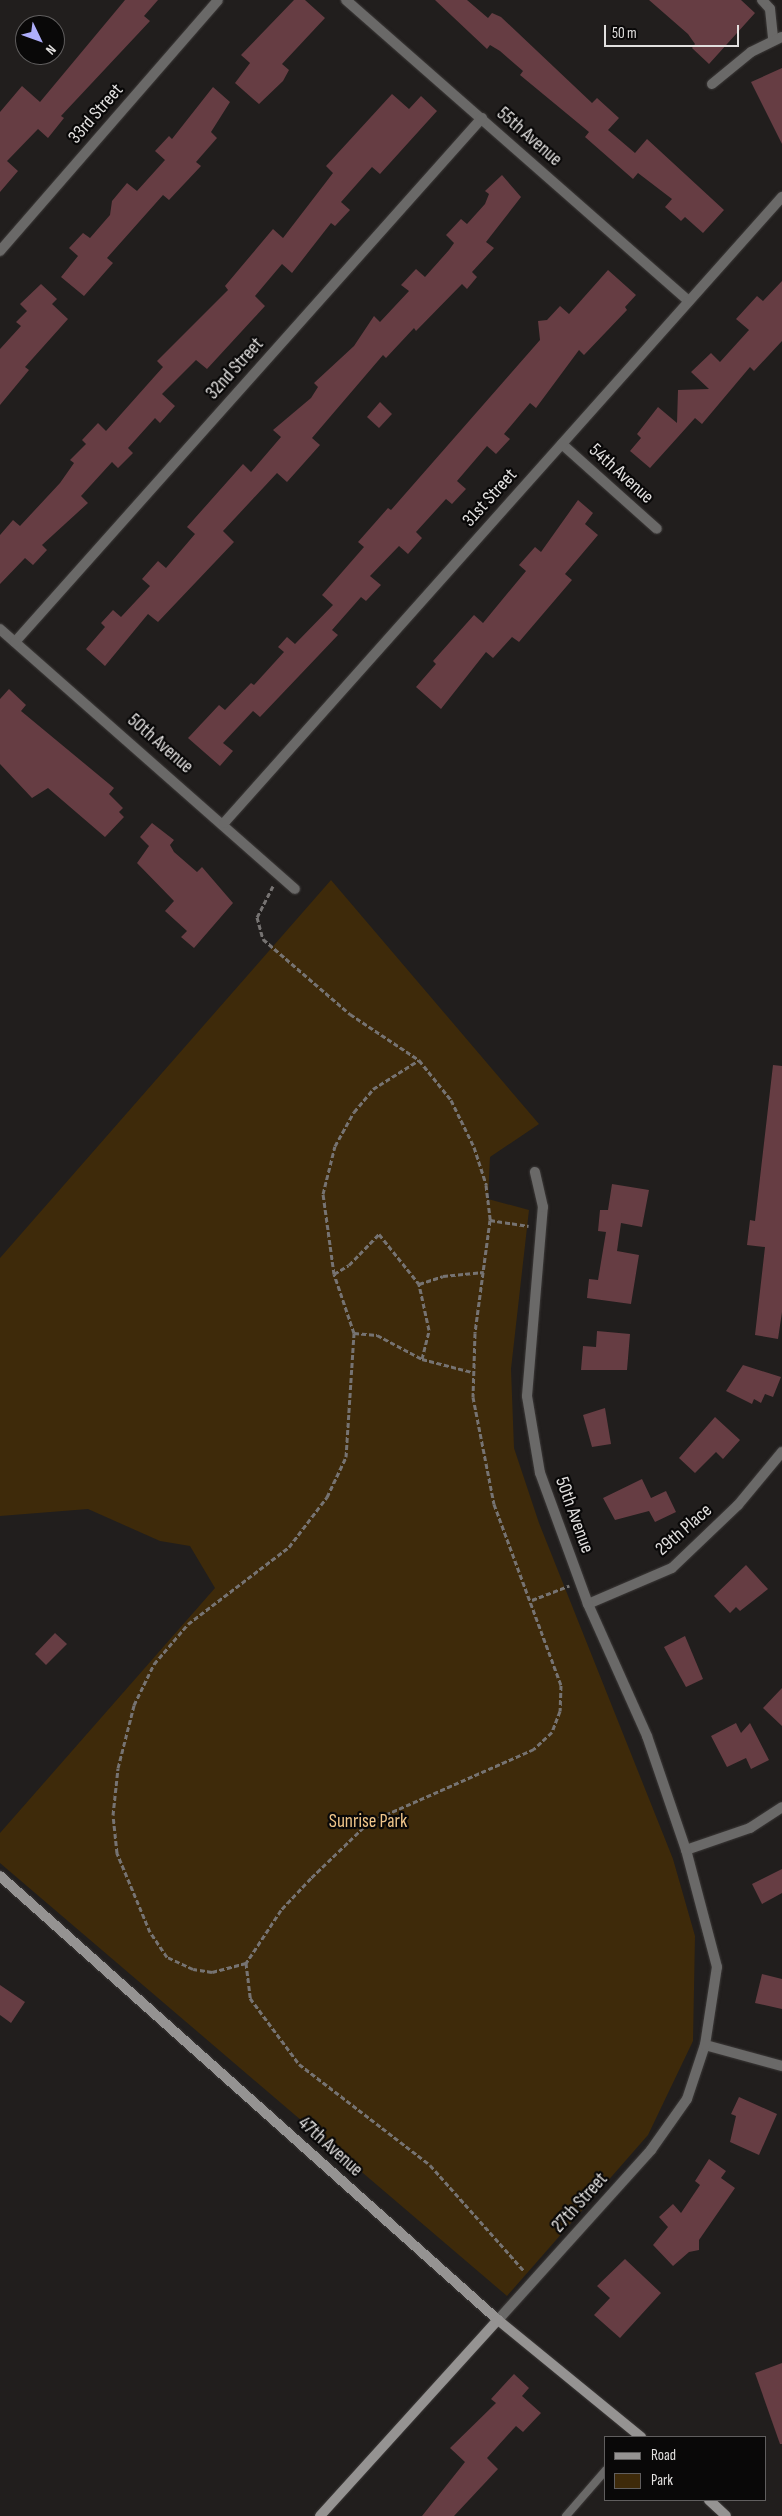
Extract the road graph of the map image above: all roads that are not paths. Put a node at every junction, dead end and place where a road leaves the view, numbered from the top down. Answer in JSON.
{"nodes":[{"id":1,"x":218,"y":0,"type":"edge"},
{"id":2,"x":346,"y":0,"type":"edge"},
{"id":3,"x":762,"y":0,"type":"edge"},
{"id":4,"x":778,"y":38,"type":"edge"},
{"id":5,"x":712,"y":84,"type":"dead end"},
{"id":6,"x":482,"y":118,"type":"junction"},
{"id":7,"x":782,"y":197,"type":"edge"},
{"id":8,"x":0,"y":251,"type":"edge"},
{"id":9,"x":689,"y":301,"type":"junction"},
{"id":10,"x":562,"y":444,"type":"junction"},
{"id":11,"x":657,"y":529,"type":"dead end"},
{"id":12,"x":0,"y":629,"type":"edge"},
{"id":13,"x":15,"y":642,"type":"junction"},
{"id":14,"x":224,"y":823,"type":"junction"},
{"id":15,"x":295,"y":889,"type":"dead end"},
{"id":16,"x":535,"y":1172,"type":"dead end"},
{"id":17,"x":782,"y":1452,"type":"edge"},
{"id":18,"x":588,"y":1604,"type":"junction"},
{"id":19,"x":782,"y":1807,"type":"edge"},
{"id":20,"x":686,"y":1850,"type":"junction"},
{"id":21,"x":0,"y":1876,"type":"edge"},
{"id":22,"x":705,"y":2045,"type":"junction"},
{"id":23,"x":782,"y":2066,"type":"edge"},
{"id":24,"x":498,"y":2320,"type":"junction"},
{"id":25,"x":638,"y":2436,"type":"edge"},
{"id":26,"x":604,"y":2472,"type":"edge"},
{"id":27,"x":709,"y":2501,"type":"edge"},
{"id":28,"x":320,"y":2516,"type":"edge"},
{"id":29,"x":566,"y":2516,"type":"edge"},
{"id":30,"x":726,"y":2516,"type":"edge"}],
"edges":[{"from":1,"to":8,"type":"street","name":"33rd Street"},
{"from":2,"to":6,"type":"street","name":"55th Avenue"},
{"from":3,"to":4,"type":"street"},
{"from":4,"to":5,"type":"street"},
{"from":6,"to":9,"type":"street","name":"55th Avenue"},
{"from":6,"to":13,"type":"street","name":"32nd Street"},
{"from":7,"to":9,"type":"street","name":"31st Street"},
{"from":9,"to":10,"type":"street","name":"31st Street"},
{"from":10,"to":11,"type":"street","name":"54th Avenue"},
{"from":10,"to":14,"type":"street","name":"31st Street"},
{"from":12,"to":13,"type":"street","name":"50th Avenue"},
{"from":13,"to":14,"type":"street","name":"50th Avenue"},
{"from":14,"to":15,"type":"street","name":"50th Avenue"},
{"from":16,"to":18,"type":"street","name":"50th Avenue"},
{"from":17,"to":18,"type":"street","name":"29th Place"},
{"from":18,"to":20,"type":"street","name":"50th Avenue"},
{"from":19,"to":20,"type":"street"},
{"from":20,"to":22,"type":"street","name":"27th Street"},
{"from":21,"to":24,"type":"street","name":"47th Avenue"},
{"from":22,"to":23,"type":"street"},
{"from":22,"to":24,"type":"street","name":"27th Street"},
{"from":24,"to":25,"type":"street","name":"47th Avenue"},
{"from":24,"to":28,"type":"street","name":"27th Street"},
{"from":26,"to":29,"type":"lane"},
{"from":27,"to":30,"type":"street"}]}
